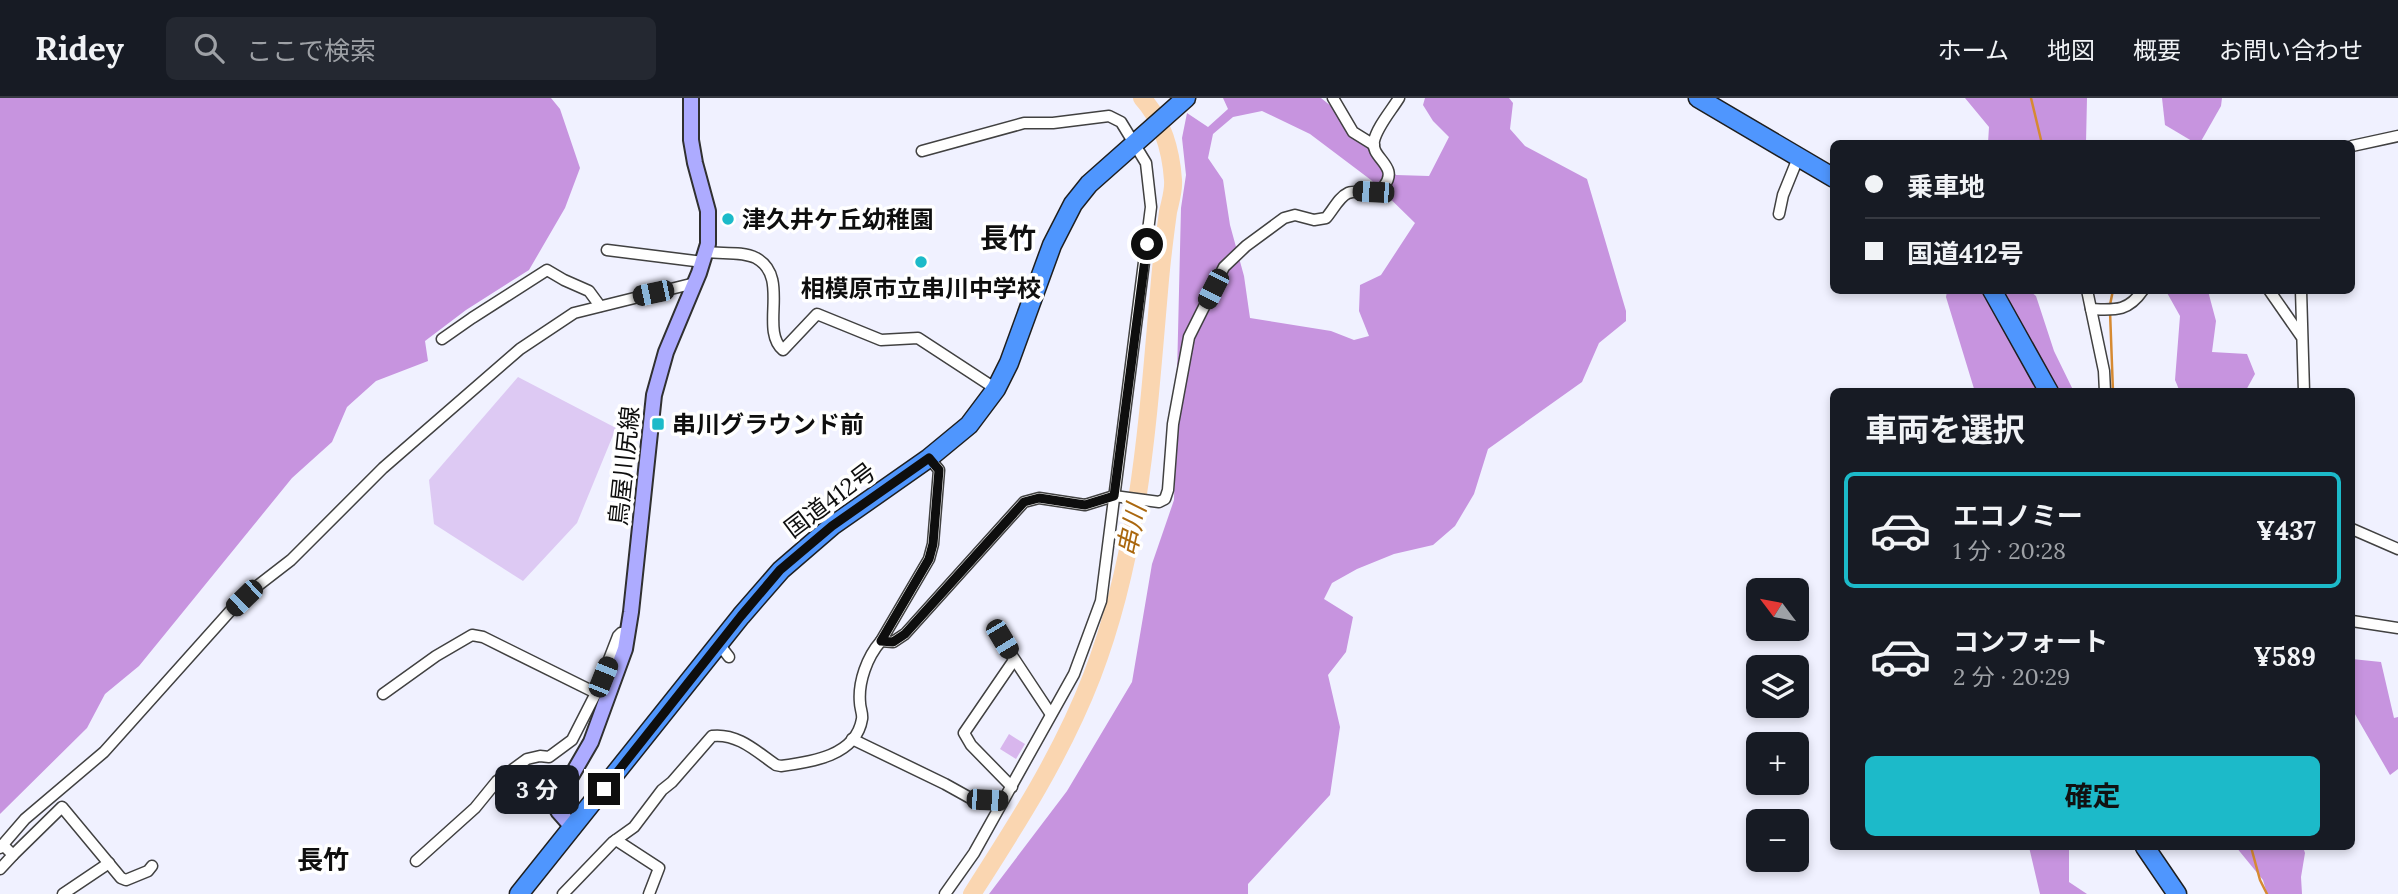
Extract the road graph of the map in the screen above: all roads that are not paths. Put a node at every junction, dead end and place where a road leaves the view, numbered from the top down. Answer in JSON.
{"nodes":[{"id":1,"x":691,"y":98,"type":"edge"},
{"id":2,"x":1186,"y":98,"type":"edge"},
{"id":3,"x":1333,"y":98,"type":"edge"},
{"id":4,"x":1399,"y":98,"type":"edge"},
{"id":5,"x":1698,"y":98,"type":"edge"},
{"id":6,"x":2398,"y":136,"type":"edge"},
{"id":7,"x":1139,"y":141,"type":"junction"},
{"id":8,"x":1374,"y":145,"type":"junction"},
{"id":9,"x":2355,"y":145,"type":"edge"},
{"id":10,"x":922,"y":151,"type":"dead end"},
{"id":11,"x":1798,"y":158,"type":"junction"},
{"id":12,"x":1830,"y":176,"type":"edge"},
{"id":13,"x":1779,"y":215,"type":"dead end"},
{"id":14,"x":607,"y":250,"type":"dead end"},
{"id":15,"x":705,"y":257,"type":"junction"},
{"id":16,"x":695,"y":284,"type":"junction"},
{"id":17,"x":1995,"y":294,"type":"edge"},
{"id":18,"x":2089,"y":294,"type":"edge"},
{"id":19,"x":2140,"y":294,"type":"edge"},
{"id":20,"x":2272,"y":294,"type":"edge"},
{"id":21,"x":2301,"y":294,"type":"edge"},
{"id":22,"x":600,"y":306,"type":"junction"},
{"id":23,"x":2096,"y":309,"type":"junction"},
{"id":24,"x":2301,"y":336,"type":"junction"},
{"id":25,"x":442,"y":340,"type":"dead end"},
{"id":26,"x":996,"y":388,"type":"junction"},
{"id":27,"x":2047,"y":388,"type":"edge"},
{"id":28,"x":2105,"y":388,"type":"edge"},
{"id":29,"x":2304,"y":388,"type":"edge"},
{"id":30,"x":929,"y":458,"type":"junction"},
{"id":31,"x":1117,"y":497,"type":"junction"},
{"id":32,"x":2355,"y":531,"type":"edge"},
{"id":33,"x":2398,"y":549,"type":"edge"},
{"id":34,"x":2355,"y":621,"type":"edge"},
{"id":35,"x":2398,"y":628,"type":"edge"},
{"id":36,"x":628,"y":632,"type":"junction"},
{"id":37,"x":1002,"y":639,"type":"dead end"},
{"id":38,"x":881,"y":641,"type":"junction"},
{"id":39,"x":1014,"y":660,"type":"junction"},
{"id":40,"x":596,"y":693,"type":"junction"},
{"id":41,"x":383,"y":694,"type":"dead end"},
{"id":42,"x":1050,"y":713,"type":"junction"},
{"id":43,"x":852,"y":739,"type":"junction"},
{"id":44,"x":1012,"y":787,"type":"junction"},
{"id":45,"x":1002,"y":801,"type":"junction"},
{"id":46,"x":573,"y":828,"type":"junction"},
{"id":47,"x":616,"y":840,"type":"junction"},
{"id":48,"x":2,"y":847,"type":"edge"},
{"id":49,"x":2147,"y":850,"type":"edge"},
{"id":50,"x":13,"y":855,"type":"junction"},
{"id":51,"x":416,"y":861,"type":"dead end"},
{"id":52,"x":109,"y":863,"type":"junction"},
{"id":53,"x":152,"y":866,"type":"dead end"},
{"id":54,"x":0,"y":869,"type":"edge"},
{"id":55,"x":63,"y":894,"type":"edge"},
{"id":56,"x":519,"y":894,"type":"edge"},
{"id":57,"x":563,"y":894,"type":"edge"},
{"id":58,"x":649,"y":894,"type":"edge"},
{"id":59,"x":945,"y":894,"type":"edge"},
{"id":60,"x":2177,"y":894,"type":"edge"}],
"edges":[{"from":1,"to":15,"type":"main road","name":"鳥屋川尻線"},
{"from":2,"to":7,"type":"highway","name":"国道412号"},
{"from":3,"to":8,"type":"street"},
{"from":4,"to":8,"type":"street"},
{"from":5,"to":11,"type":"highway"},
{"from":6,"to":9,"type":"street"},
{"from":7,"to":10,"type":"street"},
{"from":7,"to":26,"type":"highway","name":"国道412号"},
{"from":7,"to":31,"type":"street"},
{"from":8,"to":31,"type":"street"},
{"from":11,"to":12,"type":"highway"},
{"from":11,"to":13,"type":"street"},
{"from":14,"to":15,"type":"street"},
{"from":15,"to":16,"type":"main road","name":"鳥屋川尻線"},
{"from":15,"to":26,"type":"street"},
{"from":16,"to":22,"type":"street"},
{"from":16,"to":36,"type":"main road","name":"鳥屋川尻線"},
{"from":17,"to":27,"type":"highway"},
{"from":18,"to":23,"type":"street"},
{"from":19,"to":23,"type":"street"},
{"from":20,"to":24,"type":"street"},
{"from":21,"to":24,"type":"street"},
{"from":22,"to":25,"type":"street"},
{"from":22,"to":48,"type":"street"},
{"from":23,"to":28,"type":"street"},
{"from":24,"to":29,"type":"street"},
{"from":26,"to":30,"type":"highway","name":"国道412号"},
{"from":30,"to":38,"type":"street"},
{"from":30,"to":46,"type":"highway","name":"国道412号"},
{"from":31,"to":38,"type":"street"},
{"from":31,"to":42,"type":"street"},
{"from":32,"to":33,"type":"street"},
{"from":34,"to":35,"type":"street"},
{"from":36,"to":40,"type":"street"},
{"from":36,"to":46,"type":"main road","name":"鳥屋川尻線"},
{"from":37,"to":39,"type":"street"},
{"from":38,"to":43,"type":"street"},
{"from":39,"to":42,"type":"street"},
{"from":39,"to":44,"type":"street"},
{"from":40,"to":41,"type":"street"},
{"from":40,"to":51,"type":"street"},
{"from":42,"to":44,"type":"street"},
{"from":43,"to":45,"type":"street"},
{"from":43,"to":47,"type":"street"},
{"from":44,"to":45,"type":"street"},
{"from":45,"to":59,"type":"street"},
{"from":46,"to":56,"type":"highway","name":"国道412号"},
{"from":47,"to":57,"type":"street"},
{"from":47,"to":58,"type":"street"},
{"from":48,"to":50,"type":"street"},
{"from":49,"to":60,"type":"highway"},
{"from":50,"to":52,"type":"street"},
{"from":50,"to":54,"type":"street"},
{"from":52,"to":53,"type":"street"},
{"from":52,"to":55,"type":"street"}]}
